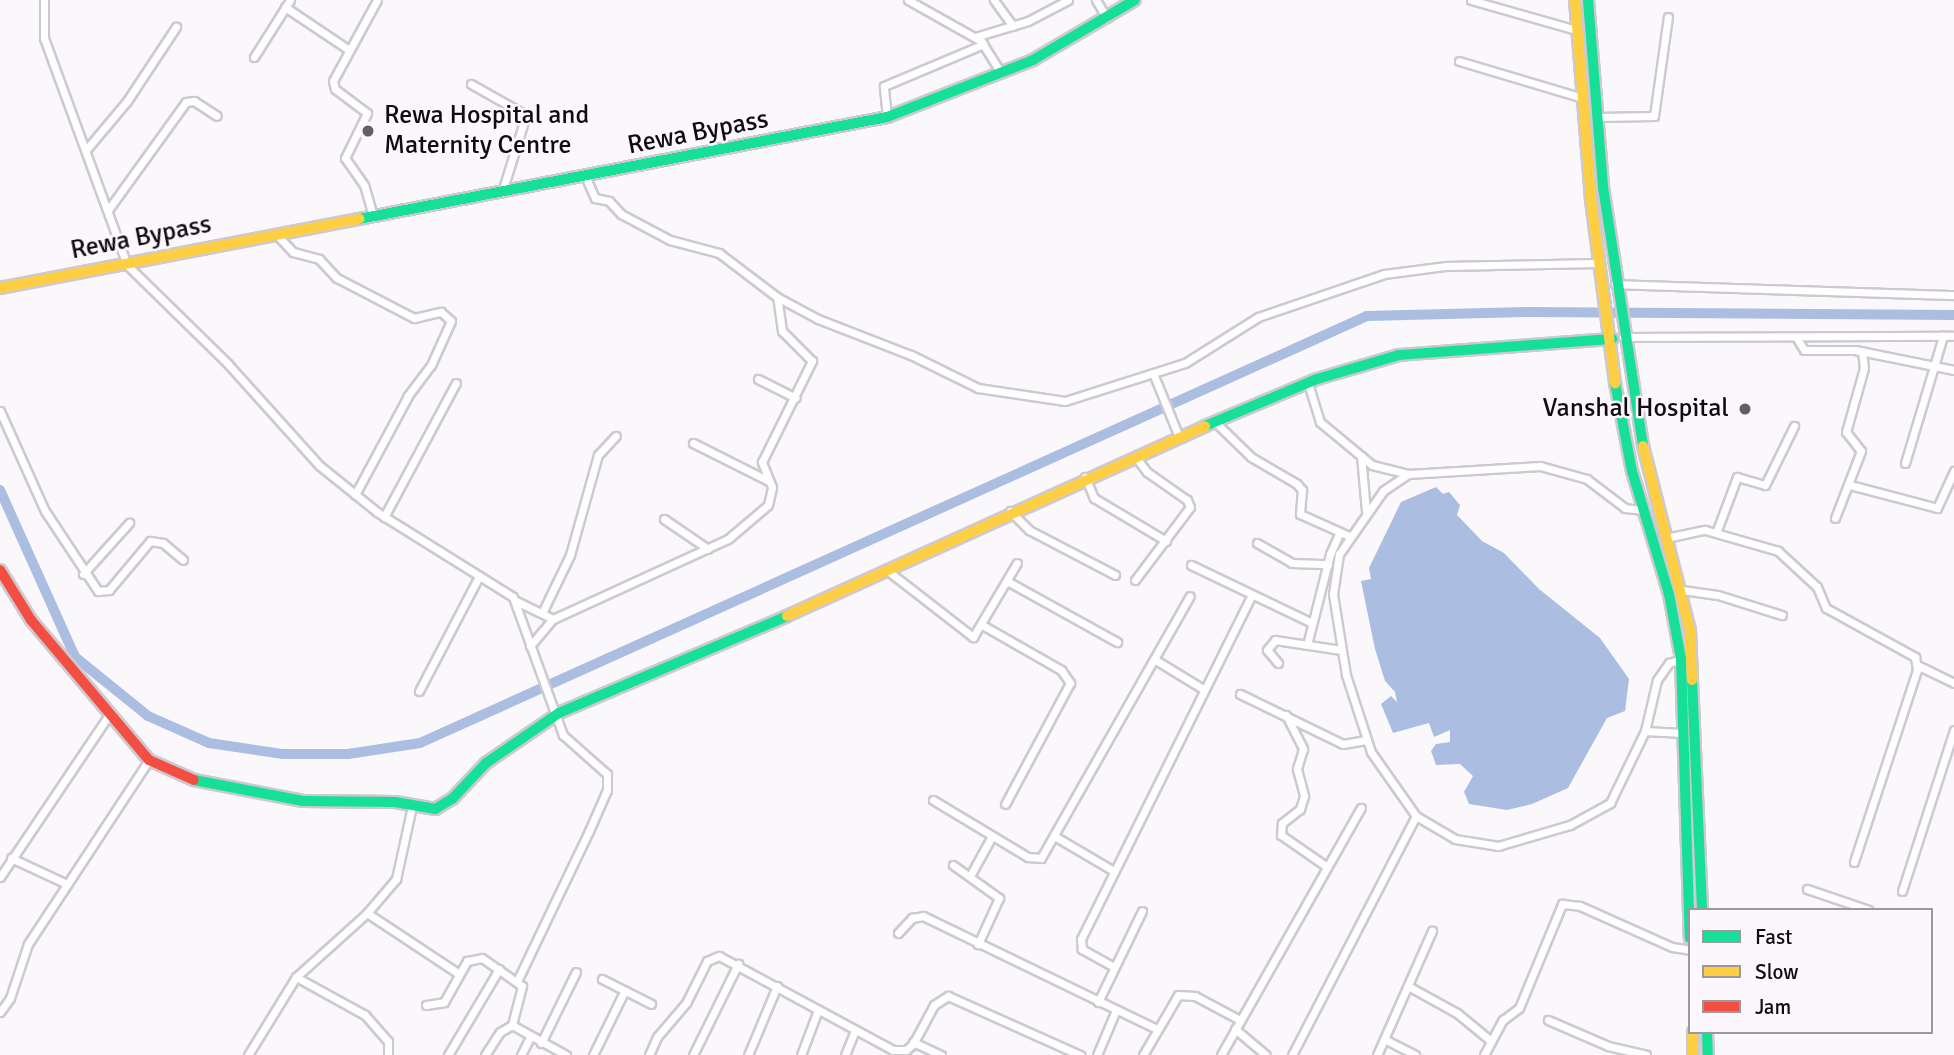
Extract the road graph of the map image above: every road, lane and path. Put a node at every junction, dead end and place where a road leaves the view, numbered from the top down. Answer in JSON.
{"nodes":[{"id":1,"x":43,"y":0,"type":"edge"},
{"id":2,"x":377,"y":0,"type":"edge"},
{"id":3,"x":908,"y":0,"type":"edge"},
{"id":4,"x":994,"y":0,"type":"edge"},
{"id":5,"x":1068,"y":0,"type":"edge"},
{"id":6,"x":1096,"y":0,"type":"edge"},
{"id":7,"x":1135,"y":0,"type":"edge"},
{"id":8,"x":1471,"y":0,"type":"edge"},
{"id":9,"x":1575,"y":0,"type":"edge"},
{"id":10,"x":1588,"y":0,"type":"edge"},
{"id":11,"x":288,"y":4,"type":"edge"},
{"id":12,"x":1668,"y":17,"type":"dead end"},
{"id":13,"x":1107,"y":19,"type":"junction"},
{"id":14,"x":1013,"y":26,"type":"junction"},
{"id":15,"x":176,"y":27,"type":"dead end"},
{"id":16,"x":1576,"y":30,"type":"junction"},
{"id":17,"x":975,"y":37,"type":"junction"},
{"id":18,"x":984,"y":44,"type":"junction"},
{"id":19,"x":349,"y":50,"type":"junction"},
{"id":20,"x":254,"y":57,"type":"dead end"},
{"id":21,"x":1460,"y":61,"type":"dead end"},
{"id":22,"x":1002,"y":73,"type":"junction"},
{"id":23,"x":471,"y":84,"type":"dead end"},
{"id":24,"x":1581,"y":98,"type":"junction"},
{"id":25,"x":1594,"y":98,"type":"junction"},
{"id":26,"x":217,"y":116,"type":"dead end"},
{"id":27,"x":887,"y":117,"type":"junction"},
{"id":28,"x":1596,"y":117,"type":"junction"},
{"id":29,"x":86,"y":150,"type":"junction"},
{"id":30,"x":586,"y":178,"type":"junction"},
{"id":31,"x":502,"y":193,"type":"junction"},
{"id":32,"x":108,"y":210,"type":"junction"},
{"id":33,"x":373,"y":217,"type":"junction"},
{"id":34,"x":277,"y":235,"type":"junction"},
{"id":35,"x":1599,"y":263,"type":"junction"},
{"id":36,"x":127,"y":265,"type":"junction"},
{"id":37,"x":1615,"y":285,"type":"junction"},
{"id":38,"x":0,"y":288,"type":"edge"},
{"id":39,"x":1954,"y":295,"type":"edge"},
{"id":40,"x":776,"y":297,"type":"junction"},
{"id":41,"x":1619,"y":334,"type":"junction"},
{"id":42,"x":1943,"y":336,"type":"junction"},
{"id":43,"x":1954,"y":336,"type":"edge"},
{"id":44,"x":1796,"y":337,"type":"junction"},
{"id":45,"x":1862,"y":351,"type":"junction"},
{"id":46,"x":1937,"y":366,"type":"junction"},
{"id":47,"x":1954,"y":370,"type":"edge"},
{"id":48,"x":1153,"y":373,"type":"junction"},
{"id":49,"x":758,"y":379,"type":"dead end"},
{"id":50,"x":456,"y":383,"type":"dead end"},
{"id":51,"x":1308,"y":383,"type":"junction"},
{"id":52,"x":796,"y":397,"type":"junction"},
{"id":53,"x":0,"y":411,"type":"edge"},
{"id":54,"x":1215,"y":422,"type":"junction"},
{"id":55,"x":1794,"y":426,"type":"dead end"},
{"id":56,"x":1178,"y":434,"type":"junction"},
{"id":57,"x":616,"y":436,"type":"dead end"},
{"id":58,"x":693,"y":443,"type":"dead end"},
{"id":59,"x":1135,"y":456,"type":"junction"},
{"id":60,"x":1361,"y":456,"type":"junction"},
{"id":61,"x":1905,"y":463,"type":"dead end"},
{"id":62,"x":1954,"y":471,"type":"edge"},
{"id":63,"x":1408,"y":474,"type":"junction"},
{"id":64,"x":1085,"y":477,"type":"junction"},
{"id":65,"x":770,"y":482,"type":"junction"},
{"id":66,"x":1850,"y":485,"type":"junction"},
{"id":67,"x":355,"y":495,"type":"junction"},
{"id":68,"x":1643,"y":510,"type":"junction"},
{"id":69,"x":1010,"y":511,"type":"junction"},
{"id":70,"x":1366,"y":511,"type":"junction"},
{"id":71,"x":384,"y":517,"type":"junction"},
{"id":72,"x":1835,"y":518,"type":"dead end"},
{"id":73,"x":664,"y":519,"type":"dead end"},
{"id":74,"x":129,"y":523,"type":"dead end"},
{"id":75,"x":1340,"y":532,"type":"junction"},
{"id":76,"x":1716,"y":533,"type":"junction"},
{"id":77,"x":1349,"y":536,"type":"junction"},
{"id":78,"x":1666,"y":538,"type":"junction"},
{"id":79,"x":1166,"y":541,"type":"junction"},
{"id":80,"x":1257,"y":543,"type":"dead end"},
{"id":81,"x":708,"y":549,"type":"junction"},
{"id":82,"x":183,"y":560,"type":"dead end"},
{"id":83,"x":1017,"y":563,"type":"dead end"},
{"id":84,"x":1328,"y":564,"type":"junction"},
{"id":85,"x":1191,"y":565,"type":"dead end"},
{"id":86,"x":0,"y":570,"type":"edge"},
{"id":87,"x":888,"y":571,"type":"junction"},
{"id":88,"x":83,"y":574,"type":"junction"},
{"id":89,"x":1115,"y":575,"type":"dead end"},
{"id":90,"x":479,"y":576,"type":"junction"},
{"id":91,"x":1135,"y":580,"type":"dead end"},
{"id":92,"x":1007,"y":581,"type":"junction"},
{"id":93,"x":1682,"y":590,"type":"junction"},
{"id":94,"x":1252,"y":595,"type":"junction"},
{"id":95,"x":1190,"y":596,"type":"dead end"},
{"id":96,"x":516,"y":600,"type":"junction"},
{"id":97,"x":542,"y":614,"type":"junction"},
{"id":98,"x":1782,"y":615,"type":"dead end"},
{"id":99,"x":553,"y":619,"type":"junction"},
{"id":100,"x":1312,"y":623,"type":"junction"},
{"id":101,"x":984,"y":626,"type":"junction"},
{"id":102,"x":1117,"y":642,"type":"dead end"},
{"id":103,"x":1307,"y":645,"type":"junction"},
{"id":104,"x":530,"y":646,"type":"junction"},
{"id":105,"x":1342,"y":650,"type":"junction"},
{"id":106,"x":1154,"y":659,"type":"junction"},
{"id":107,"x":1681,"y":659,"type":"junction"},
{"id":108,"x":1278,"y":663,"type":"dead end"},
{"id":109,"x":1917,"y":665,"type":"junction"},
{"id":110,"x":1954,"y":683,"type":"edge"},
{"id":111,"x":1203,"y":689,"type":"junction"},
{"id":112,"x":419,"y":691,"type":"dead end"},
{"id":113,"x":1240,"y":694,"type":"dead end"},
{"id":114,"x":557,"y":710,"type":"junction"},
{"id":115,"x":1286,"y":715,"type":"junction"},
{"id":116,"x":108,"y":716,"type":"junction"},
{"id":117,"x":1954,"y":730,"type":"edge"},
{"id":118,"x":1645,"y":731,"type":"junction"},
{"id":119,"x":1683,"y":737,"type":"junction"},
{"id":120,"x":1697,"y":739,"type":"junction"},
{"id":121,"x":1953,"y":739,"type":"edge"},
{"id":122,"x":1366,"y":740,"type":"junction"},
{"id":123,"x":149,"y":760,"type":"junction"},
{"id":124,"x":933,"y":800,"type":"dead end"},
{"id":125,"x":1005,"y":804,"type":"dead end"},
{"id":126,"x":412,"y":806,"type":"junction"},
{"id":127,"x":1361,"y":808,"type":"dead end"},
{"id":128,"x":1416,"y":816,"type":"junction"},
{"id":129,"x":992,"y":835,"type":"junction"},
{"id":130,"x":1056,"y":837,"type":"junction"},
{"id":131,"x":11,"y":858,"type":"junction"},
{"id":132,"x":1854,"y":862,"type":"dead end"},
{"id":133,"x":953,"y":865,"type":"dead end"},
{"id":134,"x":1327,"y":867,"type":"junction"},
{"id":135,"x":1114,"y":871,"type":"junction"},
{"id":136,"x":970,"y":876,"type":"junction"},
{"id":137,"x":0,"y":877,"type":"edge"},
{"id":138,"x":67,"y":884,"type":"junction"},
{"id":139,"x":1807,"y":889,"type":"dead end"},
{"id":140,"x":1902,"y":891,"type":"dead end"},
{"id":141,"x":1843,"y":900,"type":"junction"},
{"id":142,"x":1689,"y":908,"type":"edge"},
{"id":143,"x":1702,"y":908,"type":"edge"},
{"id":144,"x":1841,"y":908,"type":"edge"},
{"id":145,"x":1864,"y":908,"type":"edge"},
{"id":146,"x":1142,"y":911,"type":"dead end"},
{"id":147,"x":367,"y":914,"type":"junction"},
{"id":148,"x":1432,"y":931,"type":"dead end"},
{"id":149,"x":898,"y":933,"type":"dead end"},
{"id":150,"x":978,"y":944,"type":"junction"},
{"id":151,"x":1688,"y":950,"type":"edge"},
{"id":152,"x":738,"y":964,"type":"junction"},
{"id":153,"x":1114,"y":967,"type":"junction"},
{"id":154,"x":499,"y":969,"type":"junction"},
{"id":155,"x":576,"y":972,"type":"dead end"},
{"id":156,"x":459,"y":974,"type":"junction"},
{"id":157,"x":296,"y":977,"type":"junction"},
{"id":158,"x":602,"y":979,"type":"dead end"},
{"id":159,"x":517,"y":981,"type":"junction"},
{"id":160,"x":777,"y":986,"type":"junction"},
{"id":161,"x":1408,"y":986,"type":"junction"},
{"id":162,"x":625,"y":990,"type":"junction"},
{"id":163,"x":1098,"y":1002,"type":"junction"},
{"id":164,"x":652,"y":1004,"type":"dead end"},
{"id":165,"x":426,"y":1005,"type":"dead end"},
{"id":166,"x":818,"y":1010,"type":"junction"},
{"id":167,"x":1116,"y":1010,"type":"junction"},
{"id":168,"x":0,"y":1012,"type":"edge"},
{"id":169,"x":1240,"y":1020,"type":"junction"},
{"id":170,"x":1548,"y":1020,"type":"dead end"},
{"id":171,"x":512,"y":1025,"type":"junction"},
{"id":172,"x":1157,"y":1029,"type":"junction"},
{"id":173,"x":1235,"y":1029,"type":"junction"},
{"id":174,"x":855,"y":1030,"type":"junction"},
{"id":175,"x":1693,"y":1034,"type":"edge"},
{"id":176,"x":1707,"y":1034,"type":"edge"},
{"id":177,"x":530,"y":1037,"type":"junction"},
{"id":178,"x":1384,"y":1039,"type":"junction"},
{"id":179,"x":1491,"y":1041,"type":"junction"},
{"id":180,"x":914,"y":1042,"type":"junction"},
{"id":181,"x":541,"y":1043,"type":"junction"},
{"id":182,"x":1608,"y":1046,"type":"junction"},
{"id":183,"x":892,"y":1053,"type":"edge"},
{"id":184,"x":248,"y":1055,"type":"edge"},
{"id":185,"x":388,"y":1055,"type":"edge"},
{"id":186,"x":448,"y":1055,"type":"edge"},
{"id":187,"x":485,"y":1055,"type":"edge"},
{"id":188,"x":521,"y":1055,"type":"edge"},
{"id":189,"x":566,"y":1055,"type":"edge"},
{"id":190,"x":593,"y":1055,"type":"edge"},
{"id":191,"x":649,"y":1055,"type":"edge"},
{"id":192,"x":693,"y":1055,"type":"edge"},
{"id":193,"x":748,"y":1055,"type":"edge"},
{"id":194,"x":801,"y":1055,"type":"edge"},
{"id":195,"x":845,"y":1055,"type":"edge"},
{"id":196,"x":941,"y":1055,"type":"edge"},
{"id":197,"x":1080,"y":1055,"type":"edge"},
{"id":198,"x":1097,"y":1055,"type":"edge"},
{"id":199,"x":1143,"y":1055,"type":"edge"},
{"id":200,"x":1221,"y":1055,"type":"edge"},
{"id":201,"x":1266,"y":1055,"type":"edge"},
{"id":202,"x":1292,"y":1055,"type":"edge"},
{"id":203,"x":1377,"y":1055,"type":"edge"},
{"id":204,"x":1415,"y":1055,"type":"edge"},
{"id":205,"x":1484,"y":1055,"type":"edge"},
{"id":206,"x":1605,"y":1055,"type":"edge"},
{"id":207,"x":1646,"y":1055,"type":"edge"},
{"id":208,"x":1693,"y":1055,"type":"edge"},
{"id":209,"x":1708,"y":1055,"type":"edge"}],
"edges":[{"from":1,"to":29,"type":"street"},
{"from":2,"to":19,"type":"street"},
{"from":3,"to":17,"type":"street"},
{"from":4,"to":14,"type":"street"},
{"from":5,"to":14,"type":"street"},
{"from":6,"to":13,"type":"street"},
{"from":7,"to":13,"type":"main road","name":"Rewa Bypass"},
{"from":8,"to":16,"type":"street"},
{"from":9,"to":16,"type":"main road"},
{"from":10,"to":25,"type":"main road"},
{"from":11,"to":19,"type":"street"},
{"from":11,"to":20,"type":"street"},
{"from":12,"to":28,"type":"street"},
{"from":13,"to":22,"type":"main road","name":"Rewa Bypass"},
{"from":14,"to":17,"type":"street"},
{"from":15,"to":29,"type":"street"},
{"from":16,"to":24,"type":"main road"},
{"from":17,"to":18,"type":"street"},
{"from":18,"to":22,"type":"street"},
{"from":18,"to":27,"type":"street"},
{"from":19,"to":33,"type":"street"},
{"from":21,"to":24,"type":"street"},
{"from":22,"to":27,"type":"main road","name":"Rewa Bypass"},
{"from":23,"to":31,"type":"street"},
{"from":24,"to":25,"type":"street"},
{"from":24,"to":35,"type":"main road"},
{"from":25,"to":28,"type":"main road"},
{"from":26,"to":32,"type":"street"},
{"from":27,"to":30,"type":"main road","name":"Rewa Bypass"},
{"from":28,"to":37,"type":"main road"},
{"from":29,"to":32,"type":"street"},
{"from":30,"to":31,"type":"main road","name":"Rewa Bypass"},
{"from":30,"to":40,"type":"street"},
{"from":31,"to":33,"type":"main road","name":"Rewa Bypass"},
{"from":32,"to":36,"type":"street"},
{"from":33,"to":34,"type":"main road","name":"Rewa Bypass"},
{"from":34,"to":36,"type":"main road","name":"Rewa Bypass"},
{"from":34,"to":67,"type":"street"},
{"from":35,"to":41,"type":"main road"},
{"from":35,"to":48,"type":"street"},
{"from":36,"to":38,"type":"main road","name":"Rewa Bypass"},
{"from":36,"to":67,"type":"street"},
{"from":37,"to":39,"type":"street"},
{"from":37,"to":41,"type":"main road"},
{"from":40,"to":48,"type":"street"},
{"from":40,"to":52,"type":"street"},
{"from":41,"to":44,"type":"street"},
{"from":41,"to":51,"type":"main road"},
{"from":41,"to":68,"type":"main road"},
{"from":41,"to":78,"type":"main road"},
{"from":42,"to":43,"type":"street"},
{"from":42,"to":44,"type":"street"},
{"from":42,"to":46,"type":"street"},
{"from":44,"to":45,"type":"street"},
{"from":45,"to":46,"type":"street"},
{"from":45,"to":66,"type":"street"},
{"from":46,"to":47,"type":"street"},
{"from":46,"to":61,"type":"street"},
{"from":48,"to":56,"type":"street"},
{"from":49,"to":52,"type":"street"},
{"from":50,"to":71,"type":"street"},
{"from":51,"to":54,"type":"main road"},
{"from":51,"to":60,"type":"street"},
{"from":52,"to":65,"type":"street"},
{"from":53,"to":88,"type":"street"},
{"from":54,"to":56,"type":"main road"},
{"from":54,"to":75,"type":"street"},
{"from":55,"to":76,"type":"street"},
{"from":56,"to":59,"type":"main road"},
{"from":57,"to":97,"type":"street"},
{"from":58,"to":65,"type":"street"},
{"from":59,"to":64,"type":"main road"},
{"from":59,"to":79,"type":"street"},
{"from":60,"to":63,"type":"street"},
{"from":60,"to":70,"type":"street"},
{"from":62,"to":66,"type":"street"},
{"from":63,"to":68,"type":"street"},
{"from":63,"to":70,"type":"street"},
{"from":64,"to":69,"type":"main road"},
{"from":64,"to":79,"type":"street"},
{"from":65,"to":81,"type":"street"},
{"from":66,"to":72,"type":"street"},
{"from":67,"to":71,"type":"street"},
{"from":68,"to":107,"type":"main road"},
{"from":69,"to":87,"type":"main road"},
{"from":69,"to":89,"type":"street"},
{"from":70,"to":77,"type":"street"},
{"from":71,"to":90,"type":"street"},
{"from":73,"to":81,"type":"street"},
{"from":74,"to":88,"type":"street"},
{"from":75,"to":77,"type":"street"},
{"from":75,"to":84,"type":"street"},
{"from":76,"to":78,"type":"street"},
{"from":76,"to":109,"type":"street"},
{"from":77,"to":105,"type":"street"},
{"from":78,"to":93,"type":"main road"},
{"from":79,"to":91,"type":"street"},
{"from":80,"to":84,"type":"street"},
{"from":81,"to":99,"type":"street"},
{"from":82,"to":88,"type":"street"},
{"from":83,"to":92,"type":"street"},
{"from":84,"to":100,"type":"street"},
{"from":85,"to":94,"type":"street"},
{"from":86,"to":116,"type":"main road"},
{"from":87,"to":101,"type":"street"},
{"from":87,"to":114,"type":"main road"},
{"from":90,"to":96,"type":"street"},
{"from":90,"to":112,"type":"street"},
{"from":92,"to":101,"type":"street"},
{"from":92,"to":102,"type":"street"},
{"from":93,"to":98,"type":"street"},
{"from":93,"to":120,"type":"main road"},
{"from":94,"to":100,"type":"street"},
{"from":94,"to":111,"type":"street"},
{"from":95,"to":106,"type":"street"},
{"from":96,"to":97,"type":"street"},
{"from":96,"to":104,"type":"street"},
{"from":97,"to":99,"type":"street"},
{"from":99,"to":104,"type":"street"},
{"from":100,"to":103,"type":"street"},
{"from":101,"to":125,"type":"street"},
{"from":103,"to":105,"type":"street"},
{"from":103,"to":108,"type":"street"},
{"from":104,"to":114,"type":"street"},
{"from":105,"to":122,"type":"street"},
{"from":106,"to":111,"type":"street"},
{"from":106,"to":130,"type":"street"},
{"from":107,"to":118,"type":"street"},
{"from":107,"to":119,"type":"main road"},
{"from":109,"to":110,"type":"street"},
{"from":109,"to":132,"type":"street"},
{"from":111,"to":135,"type":"street"},
{"from":113,"to":115,"type":"street"},
{"from":114,"to":126,"type":"main road"},
{"from":114,"to":159,"type":"street"},
{"from":115,"to":122,"type":"street"},
{"from":115,"to":134,"type":"street"},
{"from":116,"to":123,"type":"main road"},
{"from":116,"to":131,"type":"street"},
{"from":117,"to":121,"type":"street"},
{"from":118,"to":119,"type":"street"},
{"from":118,"to":128,"type":"street"},
{"from":119,"to":120,"type":"main road"},
{"from":119,"to":142,"type":"main road"},
{"from":120,"to":143,"type":"main road"},
{"from":121,"to":140,"type":"street"},
{"from":122,"to":128,"type":"street"},
{"from":123,"to":126,"type":"main road"},
{"from":123,"to":138,"type":"street"},
{"from":124,"to":129,"type":"street"},
{"from":126,"to":147,"type":"street"},
{"from":127,"to":134,"type":"street"},
{"from":128,"to":202,"type":"street"},
{"from":129,"to":130,"type":"street"},
{"from":129,"to":136,"type":"street"},
{"from":130,"to":135,"type":"street"},
{"from":131,"to":137,"type":"street"},
{"from":131,"to":138,"type":"street"},
{"from":133,"to":136,"type":"street"},
{"from":134,"to":169,"type":"street"},
{"from":135,"to":153,"type":"street"},
{"from":136,"to":150,"type":"street"},
{"from":138,"to":168,"type":"street"},
{"from":139,"to":141,"type":"street"},
{"from":141,"to":144,"type":"street"},
{"from":141,"to":145,"type":"street"},
{"from":146,"to":153,"type":"street"},
{"from":147,"to":156,"type":"street"},
{"from":147,"to":157,"type":"street"},
{"from":148,"to":161,"type":"street"},
{"from":149,"to":150,"type":"street"},
{"from":150,"to":163,"type":"street"},
{"from":151,"to":179,"type":"street"},
{"from":152,"to":160,"type":"street"},
{"from":152,"to":191,"type":"street"},
{"from":152,"to":192,"type":"street"},
{"from":153,"to":163,"type":"street"},
{"from":154,"to":156,"type":"street"},
{"from":154,"to":159,"type":"street"},
{"from":154,"to":186,"type":"street"},
{"from":155,"to":181,"type":"street"},
{"from":156,"to":165,"type":"street"},
{"from":157,"to":184,"type":"street"},
{"from":157,"to":185,"type":"street"},
{"from":158,"to":162,"type":"street"},
{"from":159,"to":171,"type":"street"},
{"from":160,"to":166,"type":"street"},
{"from":160,"to":193,"type":"street"},
{"from":161,"to":178,"type":"street"},
{"from":161,"to":179,"type":"street"},
{"from":162,"to":164,"type":"street"},
{"from":162,"to":190,"type":"street"},
{"from":163,"to":167,"type":"street"},
{"from":166,"to":174,"type":"street"},
{"from":166,"to":194,"type":"street"},
{"from":167,"to":172,"type":"street"},
{"from":167,"to":198,"type":"street"},
{"from":169,"to":172,"type":"street"},
{"from":169,"to":173,"type":"street"},
{"from":170,"to":182,"type":"street"},
{"from":171,"to":177,"type":"street"},
{"from":171,"to":187,"type":"street"},
{"from":172,"to":199,"type":"street"},
{"from":173,"to":200,"type":"street"},
{"from":173,"to":201,"type":"street"},
{"from":174,"to":183,"type":"street"},
{"from":174,"to":195,"type":"street"},
{"from":175,"to":208,"type":"main road"},
{"from":176,"to":209,"type":"main road"},
{"from":177,"to":181,"type":"street"},
{"from":177,"to":188,"type":"street"},
{"from":178,"to":203,"type":"street"},
{"from":178,"to":204,"type":"street"},
{"from":179,"to":205,"type":"street"},
{"from":180,"to":183,"type":"street"},
{"from":180,"to":196,"type":"street"},
{"from":180,"to":197,"type":"street"},
{"from":181,"to":189,"type":"street"},
{"from":182,"to":206,"type":"street"},
{"from":182,"to":207,"type":"street"}]}
